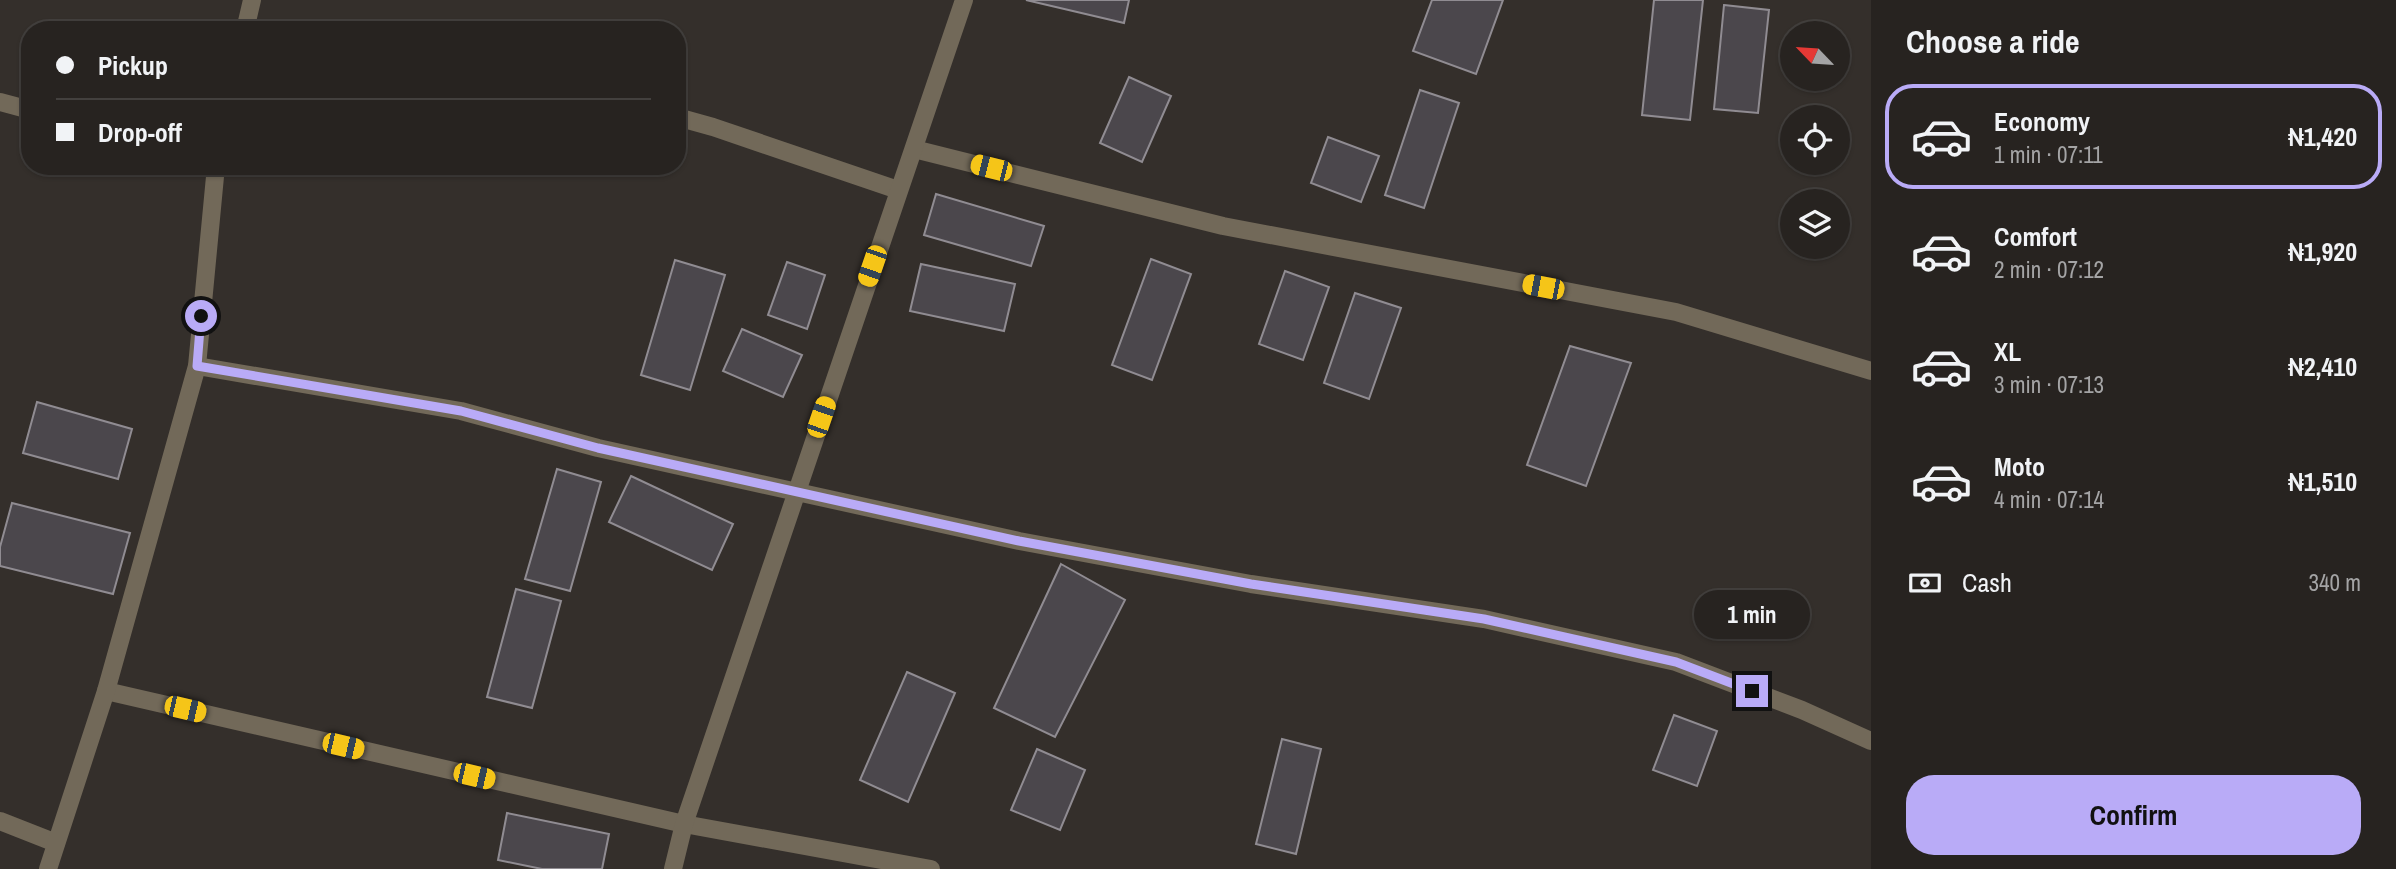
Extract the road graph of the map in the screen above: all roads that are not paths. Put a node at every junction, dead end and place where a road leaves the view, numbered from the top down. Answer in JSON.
{"nodes":[{"id":1,"x":251,"y":0,"type":"edge"},
{"id":2,"x":964,"y":0,"type":"edge"},
{"id":3,"x":247,"y":21,"type":"edge"},
{"id":4,"x":0,"y":102,"type":"edge"},
{"id":5,"x":21,"y":108,"type":"edge"},
{"id":6,"x":686,"y":120,"type":"edge"},
{"id":7,"x":914,"y":149,"type":"junction"},
{"id":8,"x":215,"y":175,"type":"edge"},
{"id":9,"x":898,"y":190,"type":"junction"},
{"id":10,"x":197,"y":366,"type":"junction"},
{"id":11,"x":1871,"y":371,"type":"edge"},
{"id":12,"x":795,"y":493,"type":"junction"},
{"id":13,"x":106,"y":691,"type":"junction"},
{"id":14,"x":1871,"y":741,"type":"edge"},
{"id":15,"x":0,"y":821,"type":"edge"},
{"id":16,"x":684,"y":824,"type":"junction"},
{"id":17,"x":56,"y":843,"type":"junction"},
{"id":18,"x":48,"y":869,"type":"edge"},
{"id":19,"x":673,"y":869,"type":"edge"},
{"id":20,"x":931,"y":869,"type":"edge"}],
"edges":[{"from":1,"to":3,"type":"street"},
{"from":2,"to":7,"type":"street"},
{"from":4,"to":5,"type":"street"},
{"from":6,"to":9,"type":"street"},
{"from":7,"to":9,"type":"street"},
{"from":7,"to":11,"type":"street"},
{"from":8,"to":10,"type":"street"},
{"from":9,"to":12,"type":"street"},
{"from":10,"to":12,"type":"street"},
{"from":10,"to":13,"type":"street"},
{"from":12,"to":14,"type":"street"},
{"from":12,"to":16,"type":"street"},
{"from":13,"to":16,"type":"street"},
{"from":13,"to":17,"type":"street"},
{"from":15,"to":17,"type":"street"},
{"from":16,"to":19,"type":"street"},
{"from":16,"to":20,"type":"street"},
{"from":17,"to":18,"type":"street"}]}
